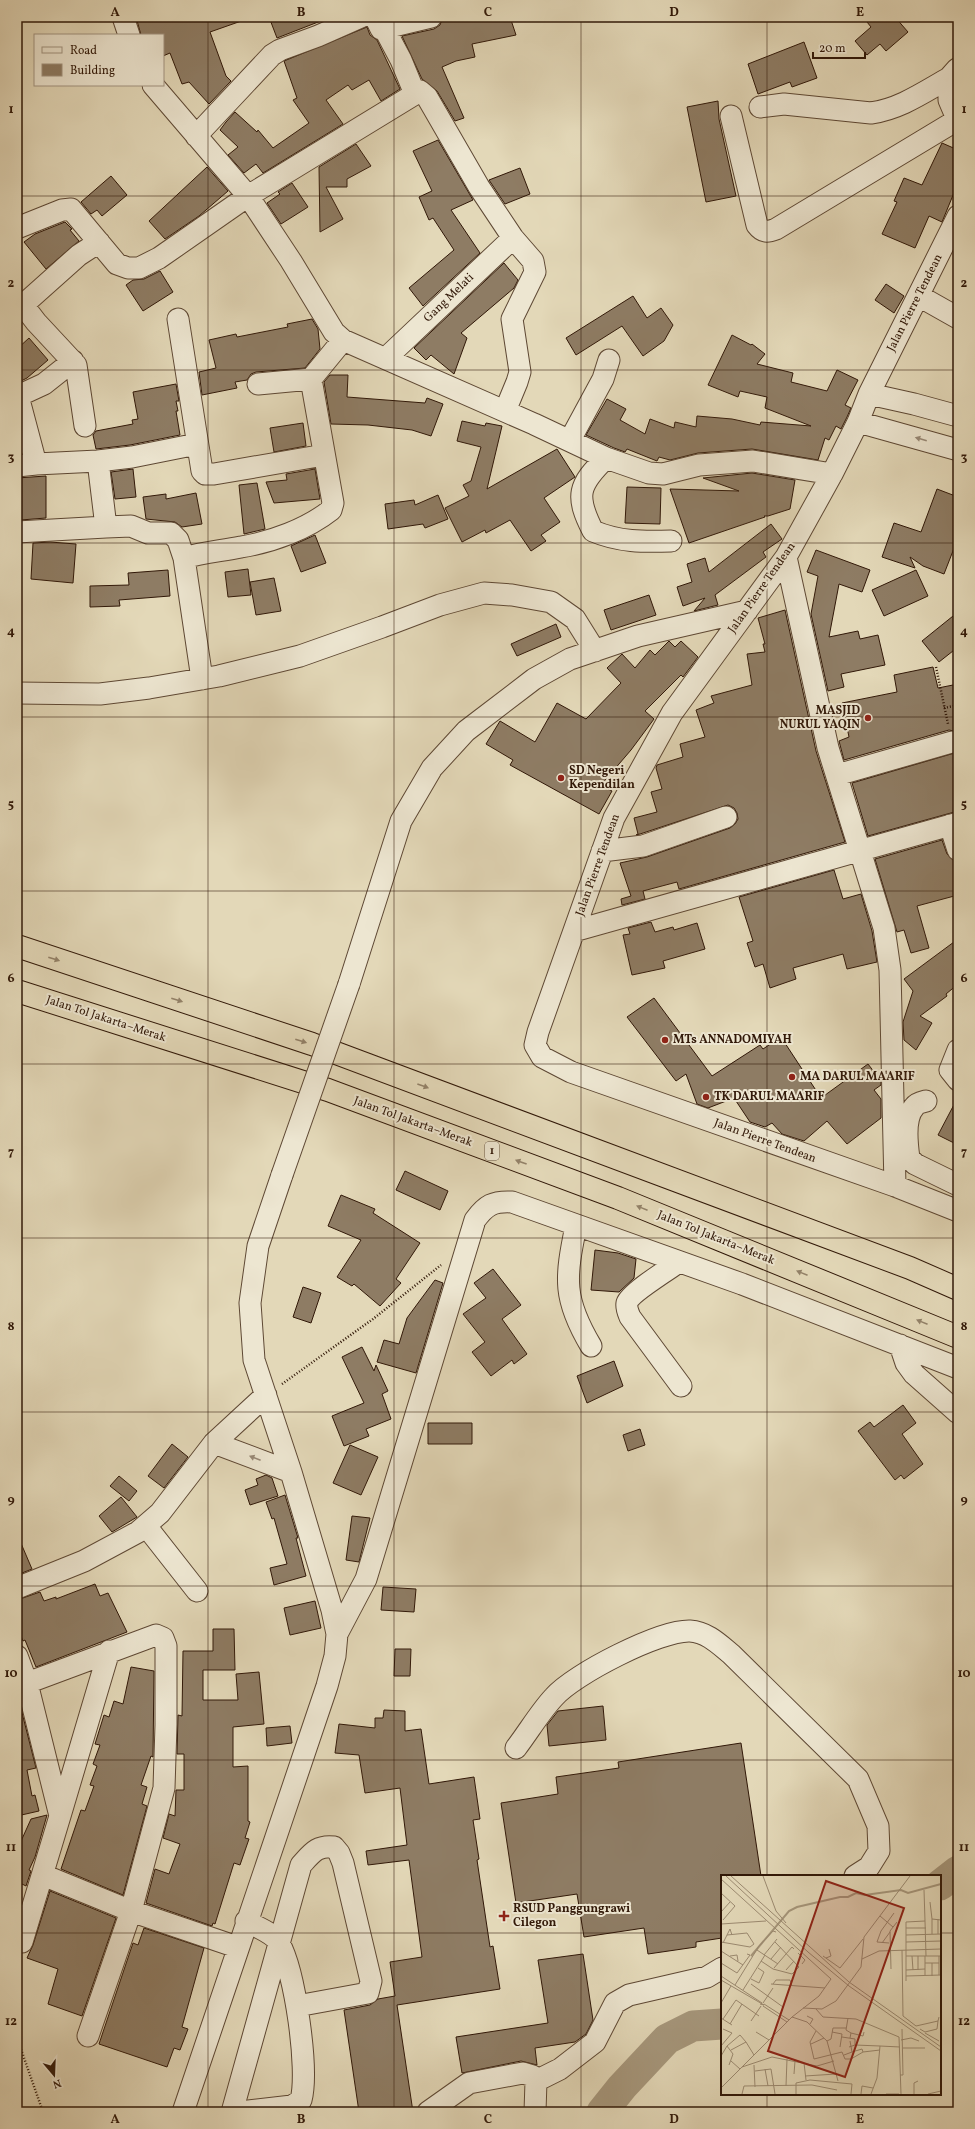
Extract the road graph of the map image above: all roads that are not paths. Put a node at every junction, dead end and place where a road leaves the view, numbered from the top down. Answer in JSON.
{"nodes":[{"id":1,"x":123,"y":17,"type":"edge"},
{"id":2,"x":361,"y":17,"type":"edge"},
{"id":3,"x":431,"y":17,"type":"edge"},
{"id":4,"x":380,"y":23,"type":"edge"},
{"id":5,"x":129,"y":34,"type":"edge"},
{"id":6,"x":954,"y":73,"type":"edge"},
{"id":7,"x":155,"y":86,"type":"edge"},
{"id":8,"x":415,"y":94,"type":"junction"},
{"id":9,"x":760,"y":107,"type":"dead end"},
{"id":10,"x":731,"y":116,"type":"dead end"},
{"id":11,"x":957,"y":121,"type":"edge"},
{"id":12,"x":196,"y":136,"type":"junction"},
{"id":13,"x":248,"y":196,"type":"junction"},
{"id":14,"x":958,"y":216,"type":"edge"},
{"id":15,"x":17,"y":228,"type":"edge"},
{"id":16,"x":513,"y":238,"type":"junction"},
{"id":17,"x":99,"y":242,"type":"junction"},
{"id":18,"x":919,"y":296,"type":"junction"},
{"id":19,"x":20,"y":304,"type":"edge"},
{"id":20,"x":958,"y":318,"type":"edge"},
{"id":21,"x":178,"y":319,"type":"dead end"},
{"id":22,"x":343,"y":340,"type":"junction"},
{"id":23,"x":386,"y":358,"type":"junction"},
{"id":24,"x":610,"y":360,"type":"dead end"},
{"id":25,"x":73,"y":361,"type":"junction"},
{"id":26,"x":311,"y":379,"type":"junction"},
{"id":27,"x":258,"y":384,"type":"dead end"},
{"id":28,"x":869,"y":394,"type":"junction"},
{"id":29,"x":18,"y":397,"type":"edge"},
{"id":30,"x":505,"y":411,"type":"junction"},
{"id":31,"x":958,"y":416,"type":"edge"},
{"id":32,"x":858,"y":422,"type":"junction"},
{"id":33,"x":85,"y":426,"type":"dead end"},
{"id":34,"x":570,"y":440,"type":"junction"},
{"id":35,"x":197,"y":444,"type":"junction"},
{"id":36,"x":958,"y":450,"type":"edge"},
{"id":37,"x":324,"y":455,"type":"junction"},
{"id":38,"x":606,"y":458,"type":"junction"},
{"id":39,"x":98,"y":461,"type":"junction"},
{"id":40,"x":26,"y":465,"type":"edge"},
{"id":41,"x":832,"y":474,"type":"junction"},
{"id":42,"x":106,"y":527,"type":"junction"},
{"id":43,"x":17,"y":532,"type":"edge"},
{"id":44,"x":671,"y":541,"type":"dead end"},
{"id":45,"x":786,"y":557,"type":"junction"},
{"id":46,"x":184,"y":558,"type":"junction"},
{"id":47,"x":747,"y":611,"type":"junction"},
{"id":48,"x":595,"y":651,"type":"junction"},
{"id":49,"x":202,"y":680,"type":"junction"},
{"id":50,"x":17,"y":693,"type":"edge"},
{"id":51,"x":952,"y":742,"type":"road end"},
{"id":52,"x":837,"y":775,"type":"junction"},
{"id":53,"x":726,"y":817,"type":"dead end"},
{"id":54,"x":954,"y":824,"type":"edge"},
{"id":55,"x":860,"y":849,"type":"junction"},
{"id":56,"x":958,"y":850,"type":"edge"},
{"id":57,"x":602,"y":851,"type":"junction"},
{"id":58,"x":574,"y":932,"type":"junction"},
{"id":59,"x":17,"y":946,"type":"edge"},
{"id":60,"x":17,"y":991,"type":"edge"},
{"id":61,"x":958,"y":1050,"type":"edge"},
{"id":62,"x":958,"y":1080,"type":"edge"},
{"id":63,"x":926,"y":1101,"type":"dead end"},
{"id":64,"x":958,"y":1185,"type":"edge"},
{"id":65,"x":895,"y":1186,"type":"junction"},
{"id":66,"x":958,"y":1211,"type":"edge"},
{"id":67,"x":576,"y":1226,"type":"junction"},
{"id":68,"x":679,"y":1262,"type":"junction"},
{"id":69,"x":958,"y":1289,"type":"edge"},
{"id":70,"x":958,"y":1337,"type":"edge"},
{"id":71,"x":592,"y":1346,"type":"dead end"},
{"id":72,"x":900,"y":1346,"type":"junction"},
{"id":73,"x":931,"y":1357,"type":"junction"},
{"id":74,"x":958,"y":1368,"type":"edge"},
{"id":75,"x":923,"y":1382,"type":"junction"},
{"id":76,"x":681,"y":1386,"type":"dead end"},
{"id":77,"x":266,"y":1395,"type":"junction"},
{"id":78,"x":958,"y":1413,"type":"edge"},
{"id":79,"x":214,"y":1443,"type":"junction"},
{"id":80,"x":291,"y":1472,"type":"junction"},
{"id":81,"x":146,"y":1526,"type":"junction"},
{"id":82,"x":17,"y":1588,"type":"edge"},
{"id":83,"x":197,"y":1591,"type":"dead end"},
{"id":84,"x":337,"y":1634,"type":"junction"},
{"id":85,"x":109,"y":1651,"type":"junction"},
{"id":86,"x":17,"y":1656,"type":"edge"},
{"id":87,"x":27,"y":1683,"type":"junction"},
{"id":88,"x":516,"y":1748,"type":"dead end"},
{"id":89,"x":60,"y":1816,"type":"junction"},
{"id":90,"x":43,"y":1875,"type":"junction"},
{"id":91,"x":857,"y":1875,"type":"edge"},
{"id":92,"x":131,"y":1911,"type":"junction"},
{"id":93,"x":246,"y":1921,"type":"junction"},
{"id":94,"x":22,"y":1942,"type":"dead end"},
{"id":95,"x":279,"y":1942,"type":"junction"},
{"id":96,"x":237,"y":1948,"type":"junction"},
{"id":97,"x":721,"y":1969,"type":"edge"},
{"id":98,"x":297,"y":2006,"type":"junction"},
{"id":99,"x":88,"y":2036,"type":"dead end"},
{"id":100,"x":536,"y":2095,"type":"edge"},
{"id":101,"x":183,"y":2112,"type":"edge"},
{"id":102,"x":232,"y":2112,"type":"edge"},
{"id":103,"x":240,"y":2112,"type":"edge"},
{"id":104,"x":428,"y":2112,"type":"edge"}],
"edges":[{"from":1,"to":5,"type":"street"},
{"from":2,"to":12,"type":"street"},
{"from":3,"to":4,"type":"street"},
{"from":4,"to":8,"type":"street"},
{"from":6,"to":9,"type":"street"},
{"from":6,"to":11,"type":"street"},
{"from":7,"to":12,"type":"street"},
{"from":8,"to":13,"type":"street"},
{"from":8,"to":16,"type":"street"},
{"from":10,"to":11,"type":"street"},
{"from":12,"to":13,"type":"street"},
{"from":13,"to":17,"type":"street"},
{"from":13,"to":22,"type":"street"},
{"from":14,"to":18,"type":"street","name":"Jalan Pierre Tendean"},
{"from":15,"to":17,"type":"street"},
{"from":16,"to":23,"type":"street","name":"Gang Melati"},
{"from":16,"to":30,"type":"street"},
{"from":17,"to":19,"type":"street"},
{"from":18,"to":20,"type":"street"},
{"from":18,"to":28,"type":"street","name":"Jalan Pierre Tendean"},
{"from":19,"to":25,"type":"street"},
{"from":21,"to":35,"type":"street"},
{"from":22,"to":23,"type":"street"},
{"from":22,"to":26,"type":"street"},
{"from":23,"to":30,"type":"street"},
{"from":24,"to":34,"type":"street"},
{"from":25,"to":29,"type":"street"},
{"from":25,"to":33,"type":"street"},
{"from":26,"to":27,"type":"street"},
{"from":26,"to":37,"type":"street"},
{"from":28,"to":31,"type":"street"},
{"from":28,"to":32,"type":"street","name":"Jalan Pierre Tendean"},
{"from":29,"to":40,"type":"street"},
{"from":30,"to":34,"type":"street"},
{"from":36,"to":32,"type":"street","one_way":true},
{"from":32,"to":41,"type":"street","name":"Jalan Pierre Tendean"},
{"from":34,"to":38,"type":"street"},
{"from":35,"to":37,"type":"street"},
{"from":35,"to":39,"type":"street"},
{"from":37,"to":46,"type":"street"},
{"from":38,"to":41,"type":"street"},
{"from":38,"to":44,"type":"street"},
{"from":39,"to":40,"type":"street"},
{"from":39,"to":42,"type":"street"},
{"from":41,"to":45,"type":"street","name":"Jalan Pierre Tendean"},
{"from":42,"to":43,"type":"street"},
{"from":42,"to":46,"type":"street"},
{"from":45,"to":47,"type":"street","name":"Jalan Pierre Tendean"},
{"from":45,"to":52,"type":"street"},
{"from":46,"to":49,"type":"street"},
{"from":47,"to":48,"type":"street"},
{"from":47,"to":57,"type":"street","name":"Jalan Pierre Tendean"},
{"from":48,"to":49,"type":"street"},
{"from":48,"to":77,"type":"street","bridge":true},
{"from":49,"to":50,"type":"street"},
{"from":51,"to":52,"type":"street"},
{"from":52,"to":55,"type":"street"},
{"from":53,"to":57,"type":"street"},
{"from":54,"to":55,"type":"street"},
{"from":54,"to":56,"type":"street"},
{"from":55,"to":58,"type":"street"},
{"from":55,"to":65,"type":"street"},
{"from":57,"to":58,"type":"street","name":"Jalan Pierre Tendean"},
{"from":58,"to":65,"type":"street","name":"Jalan Pierre Tendean"},
{"from":59,"to":69,"type":"highway","one_way":true},
{"from":70,"to":60,"type":"highway","name":"Jalan Tol Jakarta–Merak","number":"1","one_way":true},
{"from":61,"to":62,"type":"street"},
{"from":63,"to":64,"type":"street"},
{"from":65,"to":66,"type":"street","name":"Jalan Pierre Tendean"},
{"from":67,"to":68,"type":"street"},
{"from":67,"to":71,"type":"street"},
{"from":67,"to":84,"type":"street"},
{"from":68,"to":72,"type":"street"},
{"from":68,"to":76,"type":"street"},
{"from":72,"to":73,"type":"street"},
{"from":72,"to":75,"type":"street"},
{"from":73,"to":74,"type":"street"},
{"from":73,"to":75,"type":"street"},
{"from":75,"to":78,"type":"street"},
{"from":77,"to":79,"type":"street"},
{"from":77,"to":80,"type":"street"},
{"from":80,"to":79,"type":"street","one_way":true},
{"from":79,"to":81,"type":"street"},
{"from":80,"to":84,"type":"street"},
{"from":81,"to":82,"type":"street"},
{"from":81,"to":83,"type":"street"},
{"from":84,"to":93,"type":"street"},
{"from":85,"to":87,"type":"street"},
{"from":85,"to":89,"type":"street"},
{"from":85,"to":92,"type":"street"},
{"from":86,"to":87,"type":"street"},
{"from":87,"to":89,"type":"street"},
{"from":88,"to":91,"type":"street"},
{"from":89,"to":90,"type":"street"},
{"from":90,"to":92,"type":"street"},
{"from":90,"to":94,"type":"street"},
{"from":92,"to":96,"type":"street"},
{"from":92,"to":99,"type":"street"},
{"from":93,"to":95,"type":"street"},
{"from":93,"to":96,"type":"street"},
{"from":95,"to":98,"type":"street"},
{"from":95,"to":98,"type":"street"},
{"from":95,"to":102,"type":"street"},
{"from":96,"to":101,"type":"street"},
{"from":97,"to":100,"type":"street"},
{"from":98,"to":103,"type":"street"},
{"from":100,"to":104,"type":"street"}]}
